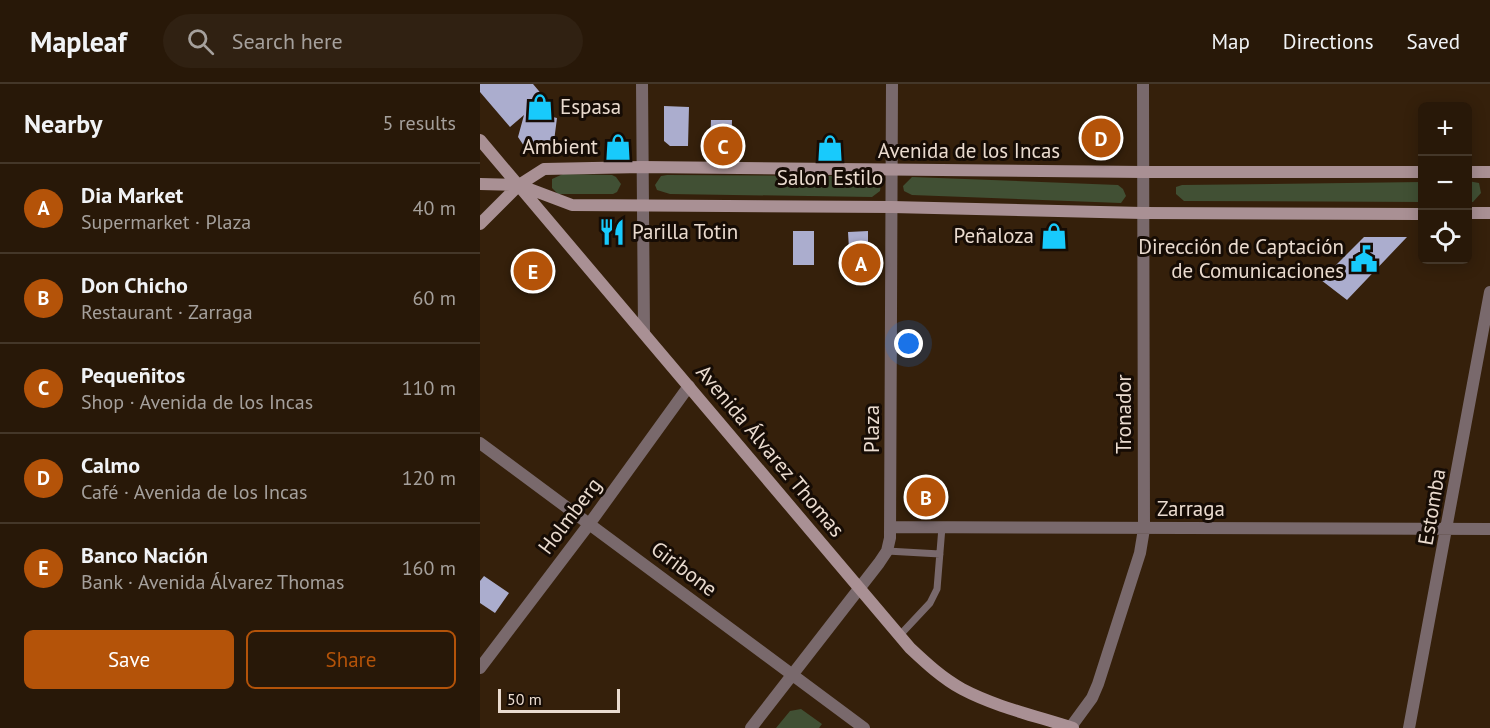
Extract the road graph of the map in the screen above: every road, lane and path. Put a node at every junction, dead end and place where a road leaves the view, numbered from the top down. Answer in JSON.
{"nodes":[{"id":1,"x":642,"y":84,"type":"edge"},
{"id":2,"x":892,"y":84,"type":"edge"},
{"id":3,"x":1143,"y":84,"type":"edge"},
{"id":4,"x":480,"y":140,"type":"edge"},
{"id":5,"x":642,"y":167,"type":"junction"},
{"id":6,"x":892,"y":170,"type":"junction"},
{"id":7,"x":1490,"y":171,"type":"edge"},
{"id":8,"x":1142,"y":172,"type":"junction"},
{"id":9,"x":1418,"y":172,"type":"edge"},
{"id":10,"x":1472,"y":172,"type":"edge"},
{"id":11,"x":480,"y":184,"type":"edge"},
{"id":12,"x":519,"y":185,"type":"junction"},
{"id":13,"x":642,"y":204,"type":"junction"},
{"id":14,"x":892,"y":207,"type":"junction"},
{"id":15,"x":1142,"y":213,"type":"junction"},
{"id":16,"x":1418,"y":213,"type":"edge"},
{"id":17,"x":1472,"y":213,"type":"edge"},
{"id":18,"x":1490,"y":213,"type":"edge"},
{"id":19,"x":480,"y":224,"type":"edge"},
{"id":20,"x":1490,"y":292,"type":"edge"},
{"id":21,"x":644,"y":332,"type":"junction"},
{"id":22,"x":689,"y":386,"type":"junction"},
{"id":23,"x":480,"y":443,"type":"edge"},
{"id":24,"x":590,"y":523,"type":"junction"},
{"id":25,"x":891,"y":527,"type":"junction"},
{"id":26,"x":942,"y":527,"type":"junction"},
{"id":27,"x":1448,"y":528,"type":"junction"},
{"id":28,"x":1144,"y":529,"type":"junction"},
{"id":29,"x":1490,"y":529,"type":"edge"},
{"id":30,"x":886,"y":551,"type":"junction"},
{"id":31,"x":940,"y":554,"type":"junction"},
{"id":32,"x":860,"y":588,"type":"junction"},
{"id":33,"x":900,"y":635,"type":"junction"},
{"id":34,"x":480,"y":668,"type":"edge"},
{"id":35,"x":791,"y":674,"type":"junction"},
{"id":36,"x":751,"y":728,"type":"edge"},
{"id":37,"x":864,"y":728,"type":"edge"},
{"id":38,"x":1071,"y":728,"type":"edge"},
{"id":39,"x":1409,"y":728,"type":"edge"}],
"edges":[{"from":1,"to":5,"type":"street"},
{"from":2,"to":6,"type":"street","name":"Plaza"},
{"from":3,"to":8,"type":"street","name":"Tronador"},
{"from":4,"to":12,"type":"main road","name":"Avenida Álvarez Thomas"},
{"from":5,"to":6,"type":"main road","name":"Avenida de los Incas"},
{"from":5,"to":12,"type":"main road","name":"Avenida de los Incas"},
{"from":5,"to":13,"type":"street"},
{"from":6,"to":8,"type":"main road","name":"Avenida de los Incas"},
{"from":6,"to":14,"type":"street","name":"Plaza"},
{"from":7,"to":10,"type":"main road"},
{"from":8,"to":9,"type":"main road","name":"Avenida de los Incas"},
{"from":8,"to":15,"type":"street","name":"Tronador"},
{"from":11,"to":12,"type":"main road"},
{"from":12,"to":13,"type":"main road"},
{"from":12,"to":19,"type":"main road","name":"Avenida de los Incas"},
{"from":12,"to":21,"type":"main road","name":"Avenida Álvarez Thomas"},
{"from":13,"to":14,"type":"main road"},
{"from":13,"to":21,"type":"street"},
{"from":14,"to":15,"type":"main road"},
{"from":14,"to":25,"type":"street","name":"Plaza"},
{"from":15,"to":16,"type":"main road"},
{"from":15,"to":28,"type":"street","name":"Tronador"},
{"from":17,"to":18,"type":"main road"},
{"from":20,"to":27,"type":"street","name":"Estomba"},
{"from":21,"to":22,"type":"main road","name":"Avenida Álvarez Thomas"},
{"from":22,"to":24,"type":"street","name":"Holmberg"},
{"from":22,"to":32,"type":"main road","name":"Avenida Álvarez Thomas"},
{"from":23,"to":24,"type":"street","name":"Giribone"},
{"from":24,"to":34,"type":"street","name":"Holmberg"},
{"from":24,"to":35,"type":"street","name":"Giribone"},
{"from":25,"to":26,"type":"street","name":"Zarraga"},
{"from":25,"to":30,"type":"street","name":"Plaza"},
{"from":26,"to":28,"type":"street","name":"Zarraga"},
{"from":26,"to":31,"type":"lane"},
{"from":27,"to":28,"type":"street","name":"Zarraga"},
{"from":27,"to":29,"type":"street","name":"Zarraga"},
{"from":27,"to":39,"type":"street","name":"Estomba"},
{"from":28,"to":38,"type":"street","name":"Tronador"},
{"from":30,"to":31,"type":"lane"},
{"from":30,"to":32,"type":"street","name":"Plaza"},
{"from":31,"to":33,"type":"lane"},
{"from":32,"to":33,"type":"main road","name":"Avenida Álvarez Thomas"},
{"from":32,"to":35,"type":"street","name":"Plaza"},
{"from":33,"to":38,"type":"main road","name":"Avenida Álvarez Thomas"},
{"from":35,"to":36,"type":"street","name":"Plaza"},
{"from":35,"to":37,"type":"street","name":"Giribone"}]}
